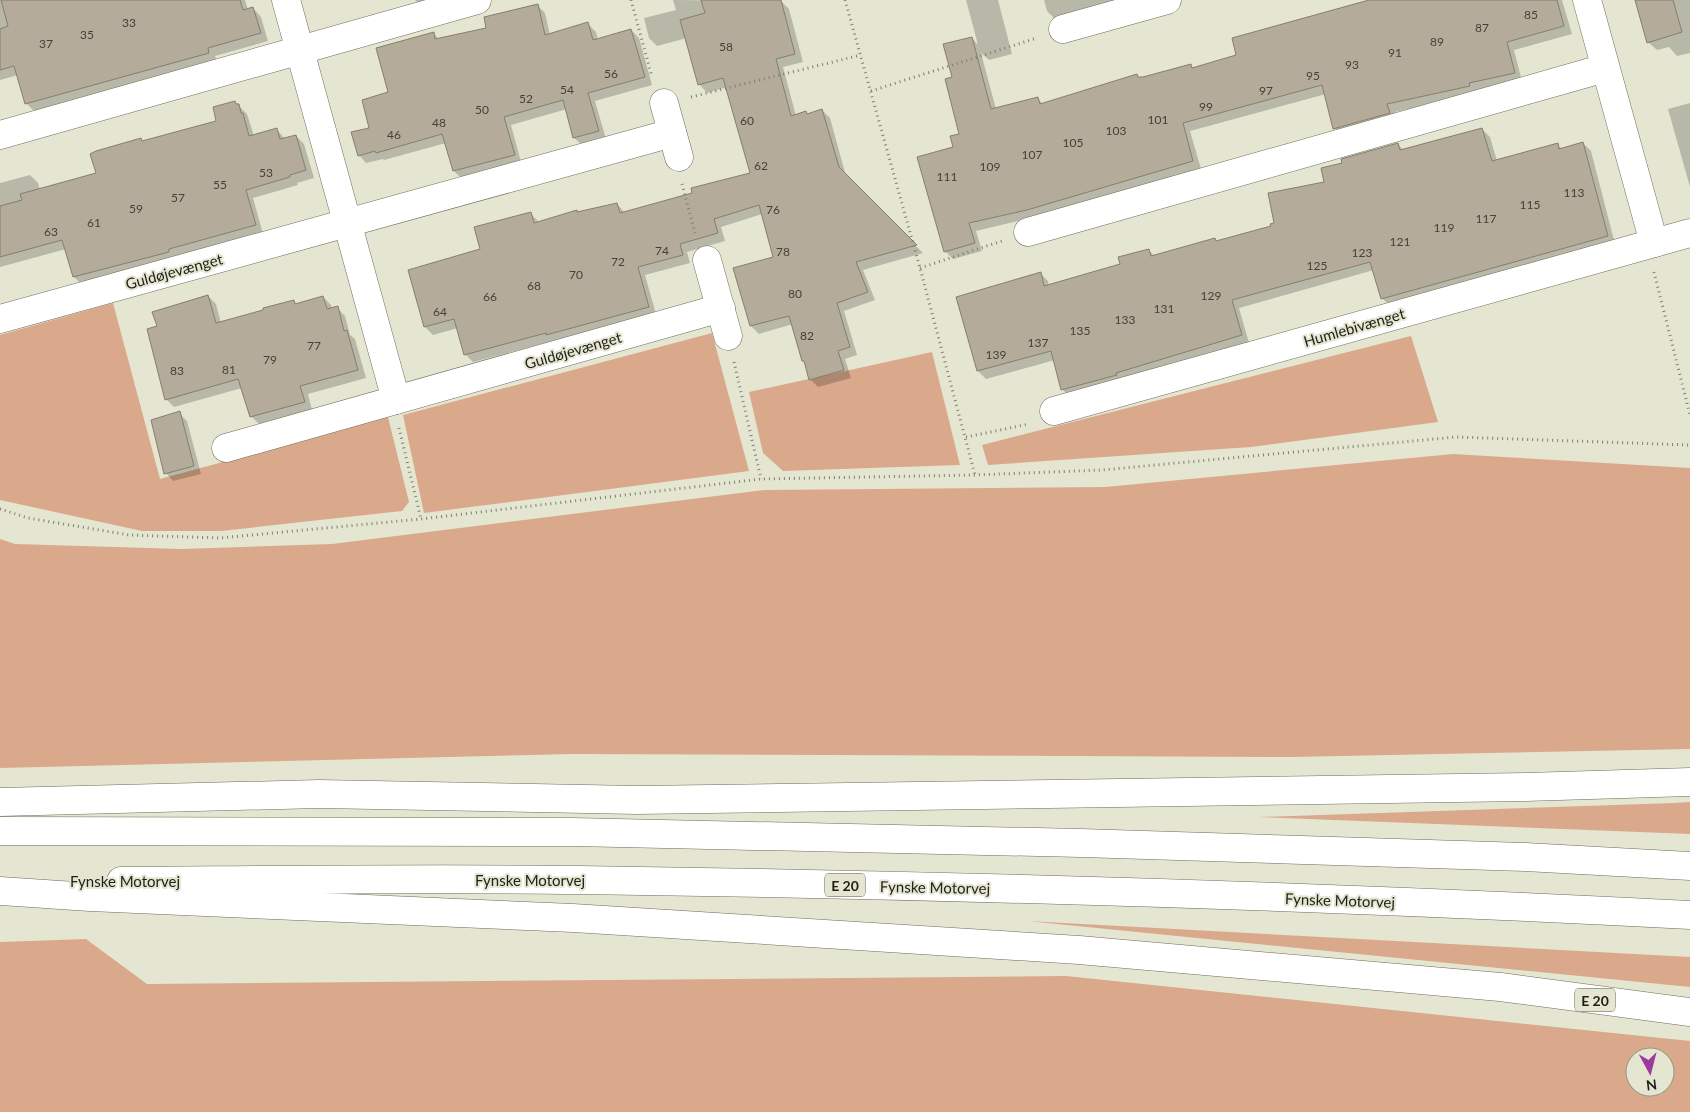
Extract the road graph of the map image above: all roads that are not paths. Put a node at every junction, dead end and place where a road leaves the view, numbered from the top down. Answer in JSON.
{"nodes":[{"id":1,"x":286,"y":0,"type":"edge"},
{"id":2,"x":477,"y":0,"type":"edge"},
{"id":3,"x":1167,"y":0,"type":"edge"},
{"id":4,"x":1587,"y":0,"type":"edge"},
{"id":5,"x":1063,"y":29,"type":"road end"},
{"id":6,"x":299,"y":50,"type":"junction"},
{"id":7,"x":1606,"y":68,"type":"junction"},
{"id":8,"x":664,"y":104,"type":"road end"},
{"id":9,"x":0,"y":135,"type":"edge"},
{"id":10,"x":347,"y":223,"type":"junction"},
{"id":11,"x":1028,"y":232,"type":"road end"},
{"id":12,"x":1690,"y":232,"type":"edge"},
{"id":13,"x":1651,"y":244,"type":"junction"},
{"id":14,"x":707,"y":260,"type":"road end"},
{"id":15,"x":721,"y":308,"type":"junction"},
{"id":16,"x":0,"y":319,"type":"edge"},
{"id":17,"x":728,"y":336,"type":"road end"},
{"id":18,"x":394,"y":400,"type":"junction"},
{"id":19,"x":1054,"y":411,"type":"road end"},
{"id":20,"x":226,"y":448,"type":"dead end"},
{"id":21,"x":1690,"y":782,"type":"edge"},
{"id":22,"x":0,"y":802,"type":"edge"},
{"id":23,"x":0,"y":831,"type":"edge"},
{"id":24,"x":1690,"y":866,"type":"edge"},
{"id":25,"x":0,"y":881,"type":"edge"},
{"id":26,"x":0,"y":891,"type":"edge"},
{"id":27,"x":1690,"y":915,"type":"edge"},
{"id":28,"x":1690,"y":1012,"type":"edge"}],
"edges":[{"from":1,"to":6,"type":"main road"},
{"from":2,"to":6,"type":"main road"},
{"from":3,"to":5,"type":"main road"},
{"from":4,"to":7,"type":"main road"},
{"from":6,"to":9,"type":"main road"},
{"from":6,"to":10,"type":"main road"},
{"from":7,"to":11,"type":"main road"},
{"from":7,"to":13,"type":"main road"},
{"from":8,"to":10,"type":"main road","name":"Guldøjevænget"},
{"from":10,"to":16,"type":"main road","name":"Guldøjevænget"},
{"from":10,"to":18,"type":"main road"},
{"from":12,"to":13,"type":"main road","name":"Humlebivænget"},
{"from":13,"to":19,"type":"main road","name":"Humlebivænget"},
{"from":14,"to":15,"type":"main road"},
{"from":15,"to":17,"type":"main road"},
{"from":15,"to":18,"type":"main road","name":"Guldøjevænget"},
{"from":18,"to":20,"type":"main road","name":"Guldøjevænget"},
{"from":21,"to":22,"type":"main road"},
{"from":23,"to":24,"type":"main road"},
{"from":25,"to":27,"type":"main road","name":"Fynske Motorvej","number":"E 20"},
{"from":26,"to":28,"type":"main road","number":"E 20"}]}
